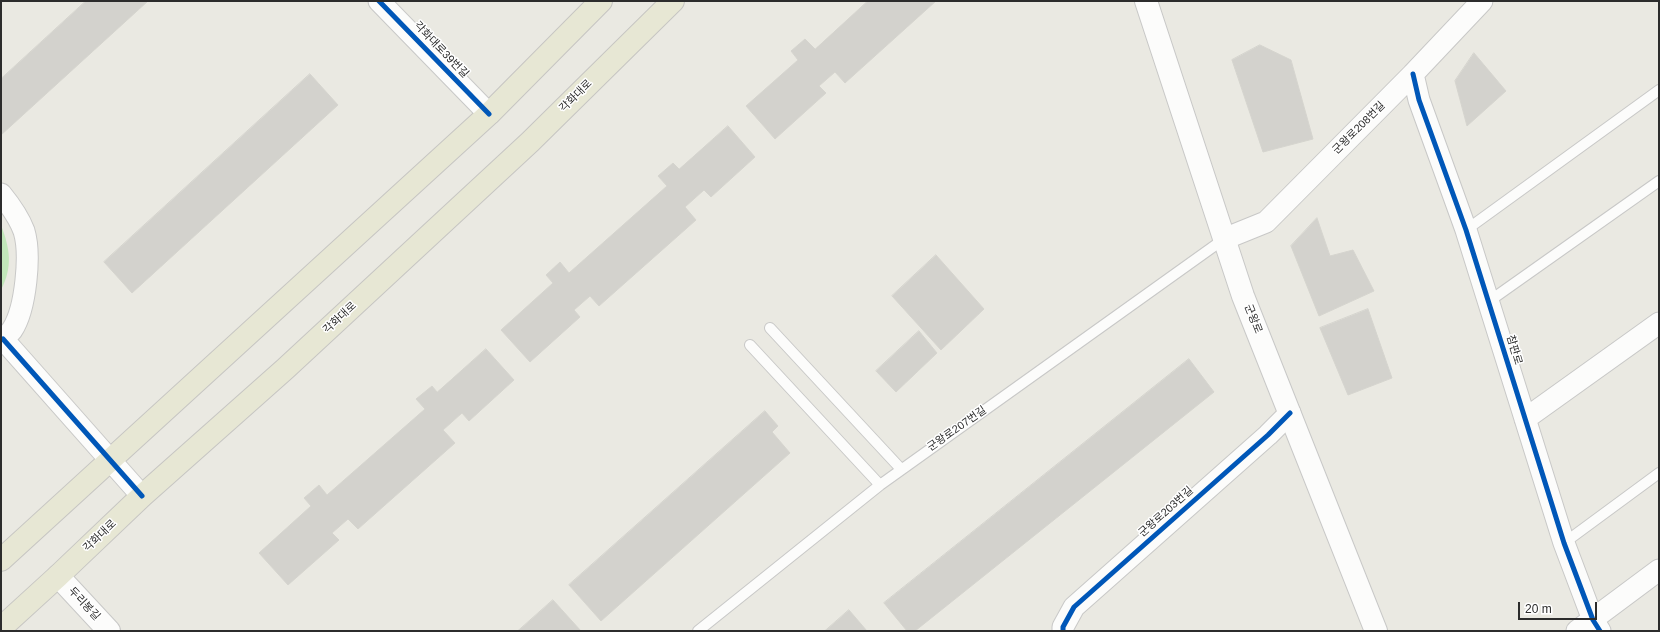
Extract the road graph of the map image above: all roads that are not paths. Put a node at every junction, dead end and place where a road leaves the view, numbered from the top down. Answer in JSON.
{"nodes":[{"id":1,"x":379,"y":1,"type":"edge"},
{"id":2,"x":600,"y":1,"type":"edge"},
{"id":3,"x":673,"y":1,"type":"edge"},
{"id":4,"x":1146,"y":1,"type":"edge"},
{"id":5,"x":1482,"y":1,"type":"edge"},
{"id":6,"x":1413,"y":74,"type":"junction"},
{"id":7,"x":1659,"y":90,"type":"edge"},
{"id":8,"x":489,"y":114,"type":"junction"},
{"id":9,"x":1659,"y":181,"type":"edge"},
{"id":10,"x":1,"y":194,"type":"edge"},
{"id":11,"x":1466,"y":230,"type":"junction"},
{"id":12,"x":1224,"y":239,"type":"junction"},
{"id":13,"x":1488,"y":302,"type":"junction"},
{"id":14,"x":1659,"y":323,"type":"edge"},
{"id":15,"x":770,"y":328,"type":"dead end"},
{"id":16,"x":2,"y":340,"type":"edge"},
{"id":17,"x":750,"y":345,"type":"dead end"},
{"id":18,"x":1290,"y":412,"type":"junction"},
{"id":19,"x":1525,"y":419,"type":"junction"},
{"id":20,"x":110,"y":460,"type":"junction"},
{"id":21,"x":901,"y":469,"type":"junction"},
{"id":22,"x":1659,"y":473,"type":"edge"},
{"id":23,"x":880,"y":484,"type":"junction"},
{"id":24,"x":142,"y":496,"type":"junction"},
{"id":25,"x":1564,"y":543,"type":"junction"},
{"id":26,"x":1,"y":560,"type":"edge"},
{"id":27,"x":1659,"y":570,"type":"edge"},
{"id":28,"x":58,"y":576,"type":"junction"},
{"id":29,"x":1590,"y":627,"type":"edge"},
{"id":30,"x":1,"y":628,"type":"edge"},
{"id":31,"x":109,"y":631,"type":"edge"},
{"id":32,"x":698,"y":631,"type":"edge"},
{"id":33,"x":1063,"y":631,"type":"edge"},
{"id":34,"x":1376,"y":631,"type":"edge"}],
"edges":[{"from":1,"to":8,"type":"street","name":"각화대로39번길"},
{"from":2,"to":8,"type":"main road"},
{"from":3,"to":24,"type":"main road","name":"각화대로"},
{"from":4,"to":12,"type":"main road","name":"군왕로"},
{"from":5,"to":6,"type":"street","name":"군왕로208번길"},
{"from":6,"to":11,"type":"street","name":"참판로"},
{"from":6,"to":12,"type":"street","name":"군왕로208번길"},
{"from":7,"to":11,"type":"lane"},
{"from":8,"to":20,"type":"main road"},
{"from":9,"to":13,"type":"lane"},
{"from":10,"to":16,"type":"street"},
{"from":11,"to":13,"type":"street","name":"참판로"},
{"from":12,"to":18,"type":"main road","name":"군왕로"},
{"from":12,"to":21,"type":"lane","name":"군왕로207번길"},
{"from":13,"to":19,"type":"street","name":"참판로"},
{"from":14,"to":19,"type":"street"},
{"from":15,"to":21,"type":"lane"},
{"from":16,"to":20,"type":"street"},
{"from":17,"to":23,"type":"lane"},
{"from":18,"to":33,"type":"street","name":"군왕로203번길"},
{"from":18,"to":34,"type":"main road","name":"군왕로"},
{"from":19,"to":25,"type":"street","name":"참판로"},
{"from":20,"to":24,"type":"street"},
{"from":20,"to":26,"type":"main road"},
{"from":21,"to":23,"type":"lane","name":"군왕로207번길"},
{"from":22,"to":25,"type":"lane"},
{"from":23,"to":32,"type":"lane","name":"군왕로207번길"},
{"from":24,"to":28,"type":"main road","name":"각화대로"},
{"from":25,"to":29,"type":"street","name":"참판로"},
{"from":27,"to":29,"type":"street"},
{"from":28,"to":30,"type":"main road","name":"각화대로"},
{"from":28,"to":31,"type":"main road","name":"두리봉길"}]}
